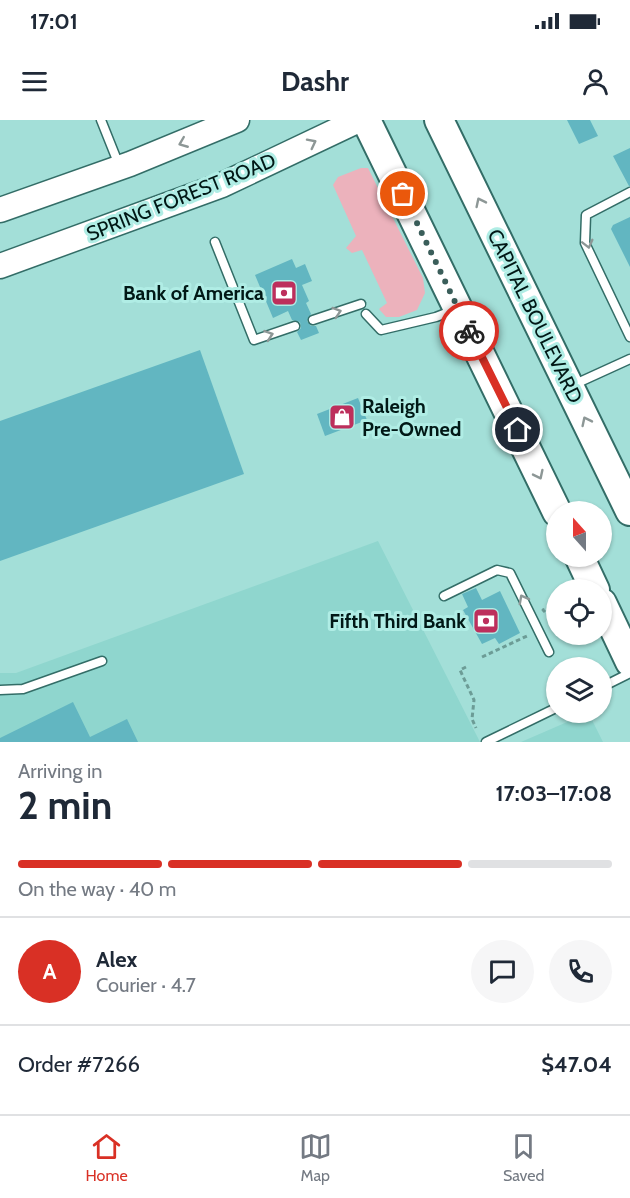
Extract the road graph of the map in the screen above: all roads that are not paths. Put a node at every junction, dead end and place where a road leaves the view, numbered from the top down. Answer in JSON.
{"nodes":[{"id":1,"x":101,"y":120,"type":"edge"},
{"id":2,"x":237,"y":120,"type":"edge"},
{"id":3,"x":359,"y":120,"type":"edge"},
{"id":4,"x":366,"y":120,"type":"edge"},
{"id":5,"x":439,"y":120,"type":"edge"},
{"id":6,"x":120,"y":168,"type":"junction"},
{"id":7,"x":630,"y":192,"type":"edge"},
{"id":8,"x":0,"y":210,"type":"edge"},
{"id":9,"x":215,"y":242,"type":"dead end"},
{"id":10,"x":0,"y":266,"type":"edge"},
{"id":11,"x":362,"y":304,"type":"dead end"},
{"id":12,"x":459,"y":309,"type":"junction"},
{"id":13,"x":366,"y":314,"type":"dead end"},
{"id":14,"x":313,"y":320,"type":"dead end"},
{"id":15,"x":294,"y":326,"type":"dead end"},
{"id":16,"x":630,"y":337,"type":"edge"},
{"id":17,"x":630,"y":359,"type":"edge"},
{"id":18,"x":569,"y":387,"type":"junction"},
{"id":19,"x":552,"y":501,"type":"edge"},
{"id":20,"x":630,"y":511,"type":"edge"},
{"id":21,"x":444,"y":596,"type":"dead end"},
{"id":22,"x":612,"y":624,"type":"edge"},
{"id":23,"x":549,"y":652,"type":"dead end"},
{"id":24,"x":102,"y":661,"type":"dead end"},
{"id":25,"x":630,"y":662,"type":"edge"},
{"id":26,"x":630,"y":673,"type":"edge"},
{"id":27,"x":612,"y":682,"type":"edge"},
{"id":28,"x":0,"y":690,"type":"edge"},
{"id":29,"x":546,"y":713,"type":"edge"},
{"id":30,"x":486,"y":742,"type":"edge"}],
"edges":[{"from":1,"to":6,"type":"lane"},
{"from":2,"to":6,"type":"main road","one_way":true},
{"from":10,"to":3,"type":"main road","name":"SPRING FOREST ROAD","one_way":true},
{"from":4,"to":12,"type":"highway"},
{"from":18,"to":5,"type":"highway","name":"CAPITAL BOULEVARD","one_way":true},
{"from":6,"to":8,"type":"main road"},
{"from":7,"to":16,"type":"lane","one_way":true},
{"from":9,"to":15,"type":"lane","one_way":true},
{"from":14,"to":11,"type":"lane","one_way":true},
{"from":12,"to":13,"type":"lane"},
{"from":12,"to":19,"type":"highway","one_way":true},
{"from":17,"to":18,"type":"lane"},
{"from":20,"to":18,"type":"highway","name":"CAPITAL BOULEVARD","one_way":true},
{"from":23,"to":21,"type":"lane","one_way":true},
{"from":22,"to":25,"type":"highway"},
{"from":24,"to":28,"type":"lane"},
{"from":26,"to":27,"type":"lane"},
{"from":29,"to":30,"type":"lane"}]}
